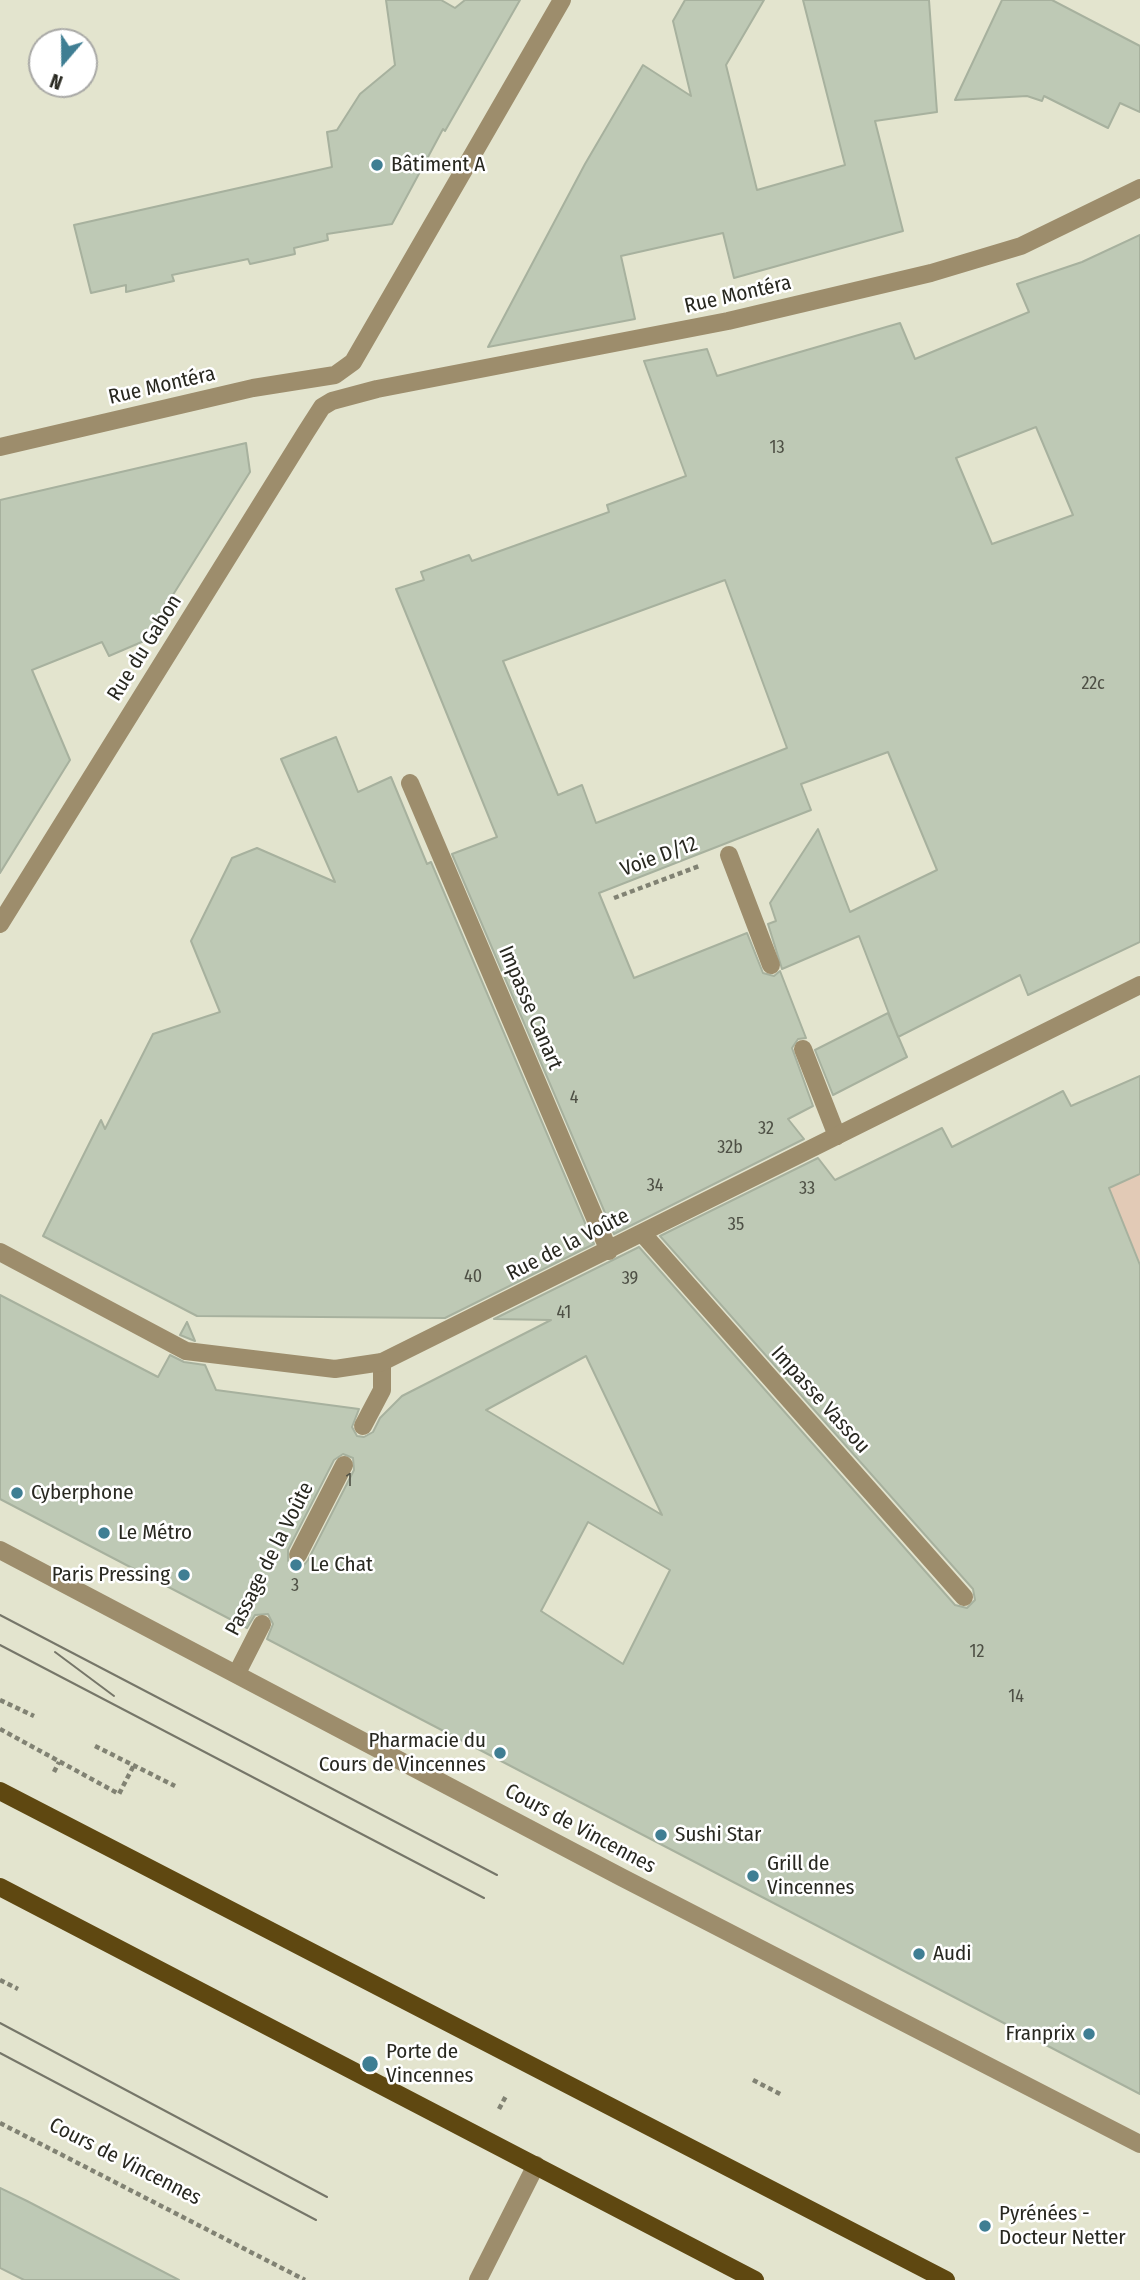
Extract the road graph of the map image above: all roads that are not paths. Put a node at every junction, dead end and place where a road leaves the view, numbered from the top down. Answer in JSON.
{"nodes":[{"id":1,"x":562,"y":0,"type":"edge"},
{"id":2,"x":1140,"y":188,"type":"edge"},
{"id":3,"x":332,"y":401,"type":"joint"},
{"id":4,"x":0,"y":447,"type":"edge"},
{"id":5,"x":410,"y":783,"type":"dead end"},
{"id":6,"x":729,"y":855,"type":"road end"},
{"id":7,"x":0,"y":924,"type":"edge"},
{"id":8,"x":771,"y":965,"type":"dead end"},
{"id":9,"x":1140,"y":985,"type":"edge"},
{"id":10,"x":803,"y":1049,"type":"dead end"},
{"id":11,"x":837,"y":1136,"type":"junction"},
{"id":12,"x":642,"y":1233,"type":"junction"},
{"id":13,"x":609,"y":1251,"type":"junction"},
{"id":14,"x":0,"y":1252,"type":"edge"},
{"id":15,"x":382,"y":1363,"type":"junction"},
{"id":16,"x":363,"y":1426,"type":"dead end"},
{"id":17,"x":344,"y":1465,"type":"dead end"},
{"id":18,"x":0,"y":1550,"type":"edge"},
{"id":19,"x":298,"y":1555,"type":"dead end"},
{"id":20,"x":964,"y":1597,"type":"dead end"},
{"id":21,"x":262,"y":1624,"type":"dead end"},
{"id":22,"x":237,"y":1674,"type":"junction"},
{"id":23,"x":0,"y":1791,"type":"edge"},
{"id":24,"x":0,"y":1887,"type":"edge"},
{"id":25,"x":1140,"y":2144,"type":"edge"},
{"id":26,"x":536,"y":2165,"type":"junction"},
{"id":27,"x":478,"y":2280,"type":"edge"},
{"id":28,"x":755,"y":2280,"type":"edge"},
{"id":29,"x":946,"y":2280,"type":"edge"}],
"edges":[{"from":1,"to":4,"type":"street","name":"Rue Montéra"},
{"from":2,"to":3,"type":"street","name":"Rue Montéra"},
{"from":3,"to":7,"type":"street","name":"Rue du Gabon"},
{"from":5,"to":13,"type":"street","name":"Impasse Canart"},
{"from":6,"to":8,"type":"street","name":"Voie D/12"},
{"from":9,"to":11,"type":"street","name":"Rue de la Voûte"},
{"from":10,"to":11,"type":"street"},
{"from":11,"to":12,"type":"street","name":"Rue de la Voûte"},
{"from":12,"to":13,"type":"street","name":"Rue de la Voûte"},
{"from":12,"to":20,"type":"street","name":"Impasse Vassou"},
{"from":13,"to":15,"type":"street","name":"Rue de la Voûte"},
{"from":14,"to":15,"type":"street","name":"Rue de la Voûte"},
{"from":15,"to":16,"type":"street"},
{"from":17,"to":19,"type":"street","name":"Passage de la Voûte"},
{"from":18,"to":22,"type":"street","name":"Cours de Vincennes"},
{"from":21,"to":22,"type":"street","name":"Passage de la Voûte"},
{"from":22,"to":25,"type":"street","name":"Cours de Vincennes"},
{"from":23,"to":29,"type":"main road"},
{"from":24,"to":26,"type":"main road"},
{"from":26,"to":27,"type":"street"},
{"from":26,"to":28,"type":"main road"}]}
